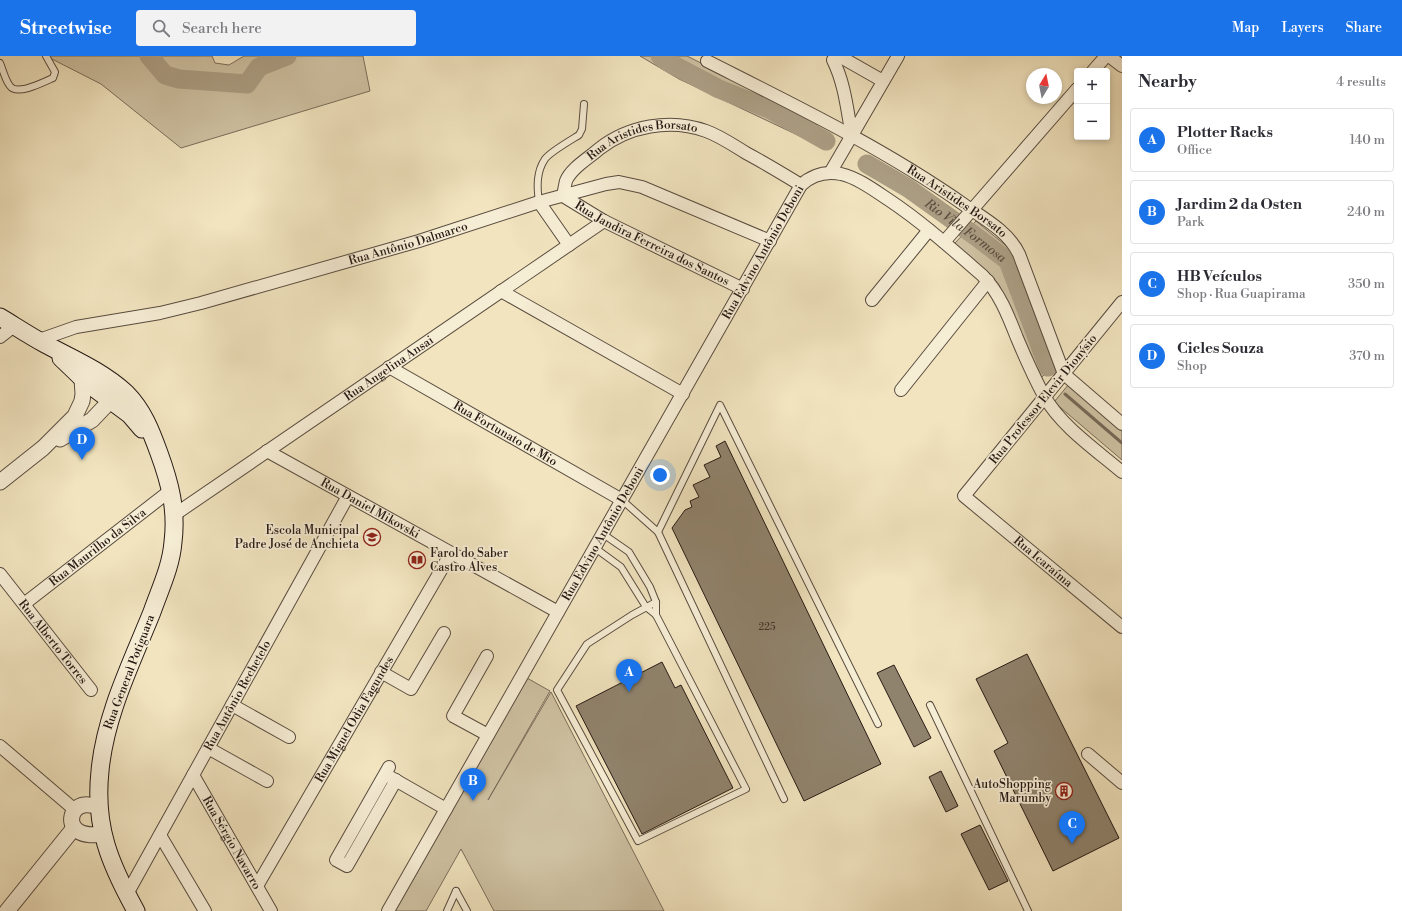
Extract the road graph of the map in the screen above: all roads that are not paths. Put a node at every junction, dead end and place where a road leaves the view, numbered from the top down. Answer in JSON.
{"nodes":[{"id":1,"x":46,"y":56,"type":"edge"},
{"id":2,"x":864,"y":56,"type":"edge"},
{"id":3,"x":898,"y":56,"type":"edge"},
{"id":4,"x":1106,"y":56,"type":"edge"},
{"id":5,"x":1110,"y":56,"type":"edge"},
{"id":6,"x":836,"y":58,"type":"edge"},
{"id":7,"x":707,"y":61,"type":"dead end"},
{"id":8,"x":0,"y":63,"type":"edge"},
{"id":9,"x":1122,"y":66,"type":"edge"},
{"id":10,"x":857,"y":67,"type":"junction"},
{"id":11,"x":1096,"y":68,"type":"edge"},
{"id":12,"x":883,"y":81,"type":"junction"},
{"id":13,"x":1074,"y":93,"type":"edge"},
{"id":14,"x":584,"y":104,"type":"dead end"},
{"id":15,"x":852,"y":136,"type":"junction"},
{"id":16,"x":830,"y":173,"type":"junction"},
{"id":17,"x":802,"y":185,"type":"junction"},
{"id":18,"x":563,"y":196,"type":"junction"},
{"id":19,"x":539,"y":202,"type":"junction"},
{"id":20,"x":970,"y":212,"type":"junction"},
{"id":21,"x":604,"y":221,"type":"junction"},
{"id":22,"x":929,"y":230,"type":"junction"},
{"id":23,"x":770,"y":241,"type":"junction"},
{"id":24,"x":944,"y":242,"type":"junction"},
{"id":25,"x":569,"y":245,"type":"junction"},
{"id":26,"x":988,"y":281,"type":"junction"},
{"id":27,"x":743,"y":289,"type":"junction"},
{"id":28,"x":500,"y":291,"type":"junction"},
{"id":29,"x":872,"y":300,"type":"dead end"},
{"id":30,"x":1122,"y":302,"type":"edge"},
{"id":31,"x":7,"y":322,"type":"edge"},
{"id":32,"x":0,"y":337,"type":"edge"},
{"id":33,"x":42,"y":342,"type":"junction"},
{"id":34,"x":389,"y":368,"type":"junction"},
{"id":35,"x":98,"y":372,"type":"junction"},
{"id":36,"x":1064,"y":374,"type":"junction"},
{"id":37,"x":82,"y":378,"type":"junction"},
{"id":38,"x":901,"y":390,"type":"dead end"},
{"id":39,"x":683,"y":394,"type":"junction"},
{"id":40,"x":1045,"y":397,"type":"junction"},
{"id":41,"x":111,"y":400,"type":"junction"},
{"id":42,"x":1122,"y":424,"type":"edge"},
{"id":43,"x":43,"y":448,"type":"junction"},
{"id":44,"x":266,"y":451,"type":"junction"},
{"id":45,"x":160,"y":455,"type":"junction"},
{"id":46,"x":1122,"y":472,"type":"edge"},
{"id":47,"x":0,"y":482,"type":"edge"},
{"id":48,"x":171,"y":490,"type":"junction"},
{"id":49,"x":348,"y":496,"type":"junction"},
{"id":50,"x":964,"y":496,"type":"joint"},
{"id":51,"x":622,"y":500,"type":"junction"},
{"id":52,"x":174,"y":514,"type":"junction"},
{"id":53,"x":658,"y":532,"type":"junction"},
{"id":54,"x":603,"y":534,"type":"junction"},
{"id":55,"x":595,"y":548,"type":"junction"},
{"id":56,"x":451,"y":552,"type":"junction"},
{"id":57,"x":0,"y":574,"type":"edge"},
{"id":58,"x":656,"y":602,"type":"junction"},
{"id":59,"x":24,"y":604,"type":"junction"},
{"id":60,"x":646,"y":607,"type":"junction"},
{"id":61,"x":558,"y":612,"type":"junction"},
{"id":62,"x":656,"y":615,"type":"junction"},
{"id":63,"x":1122,"y":627,"type":"edge"},
{"id":64,"x":444,"y":633,"type":"dead end"},
{"id":65,"x":487,"y":656,"type":"dead end"},
{"id":66,"x":381,"y":672,"type":"junction"},
{"id":67,"x":91,"y":690,"type":"dead end"},
{"id":68,"x":232,"y":704,"type":"junction"},
{"id":69,"x":930,"y":705,"type":"dead end"},
{"id":70,"x":878,"y":724,"type":"dead end"},
{"id":71,"x":488,"y":735,"type":"junction"},
{"id":72,"x":289,"y":737,"type":"dead end"},
{"id":73,"x":0,"y":746,"type":"edge"},
{"id":74,"x":208,"y":748,"type":"junction"},
{"id":75,"x":1088,"y":754,"type":"dead end"},
{"id":76,"x":390,"y":774,"type":"junction"},
{"id":77,"x":193,"y":775,"type":"junction"},
{"id":78,"x":267,"y":780,"type":"dead end"},
{"id":79,"x":1122,"y":783,"type":"edge"},
{"id":80,"x":784,"y":799,"type":"dead end"},
{"id":81,"x":100,"y":807,"type":"junction"},
{"id":82,"x":446,"y":809,"type":"junction"},
{"id":83,"x":75,"y":810,"type":"junction"},
{"id":84,"x":74,"y":828,"type":"junction"},
{"id":85,"x":103,"y":834,"type":"junction"},
{"id":86,"x":160,"y":835,"type":"junction"},
{"id":87,"x":256,"y":886,"type":"junction"},
{"id":88,"x":127,"y":894,"type":"junction"},
{"id":89,"x":7,"y":908,"type":"edge"},
{"id":90,"x":136,"y":911,"type":"edge"},
{"id":91,"x":205,"y":911,"type":"edge"},
{"id":92,"x":271,"y":911,"type":"edge"},
{"id":93,"x":388,"y":911,"type":"edge"},
{"id":94,"x":447,"y":911,"type":"edge"},
{"id":95,"x":467,"y":911,"type":"edge"},
{"id":96,"x":1028,"y":911,"type":"edge"}],
"edges":[{"from":1,"to":8,"type":"lane"},
{"from":2,"to":10,"type":"street"},
{"from":3,"to":12,"type":"street"},
{"from":4,"to":11,"type":"street"},
{"from":5,"to":9,"type":"street"},
{"from":6,"to":10,"type":"street"},
{"from":6,"to":15,"type":"street"},
{"from":7,"to":15,"type":"street","name":"Rua Aristides Borsato"},
{"from":10,"to":12,"type":"street"},
{"from":12,"to":15,"type":"street"},
{"from":13,"to":20,"type":"street"},
{"from":14,"to":19,"type":"lane"},
{"from":15,"to":16,"type":"street"},
{"from":15,"to":20,"type":"street","name":"Rua Aristides Borsato"},
{"from":16,"to":17,"type":"street","name":"Rua Edvino Antônio Deboni"},
{"from":16,"to":22,"type":"street"},
{"from":17,"to":18,"type":"street","name":"Rua Aristides Borsato"},
{"from":17,"to":23,"type":"street","name":"Rua Edvino Antônio Deboni"},
{"from":18,"to":19,"type":"street","name":"Rua Antônio Dalmarco"},
{"from":18,"to":21,"type":"street","name":"Rua Jandira Ferreira dos Santos"},
{"from":18,"to":23,"type":"street","name":"Rua Antônio Dalmarco"},
{"from":19,"to":25,"type":"street"},
{"from":19,"to":33,"type":"street","name":"Rua Antônio Dalmarco"},
{"from":20,"to":24,"type":"street"},
{"from":20,"to":36,"type":"street","name":"Rua Aristides Borsato"},
{"from":21,"to":25,"type":"street","name":"Rua Angelina Ansai"},
{"from":21,"to":27,"type":"street","name":"Rua Jandira Ferreira dos Santos"},
{"from":22,"to":24,"type":"street"},
{"from":22,"to":29,"type":"street"},
{"from":23,"to":27,"type":"street","name":"Rua Edvino Antônio Deboni"},
{"from":24,"to":26,"type":"street"},
{"from":25,"to":28,"type":"street","name":"Rua Angelina Ansai"},
{"from":26,"to":38,"type":"street"},
{"from":26,"to":40,"type":"street"},
{"from":27,"to":39,"type":"street","name":"Rua Edvino Antônio Deboni"},
{"from":28,"to":34,"type":"street","name":"Rua Angelina Ansai"},
{"from":28,"to":39,"type":"street"},
{"from":30,"to":36,"type":"street","name":"Rua Professor Elevir Dionýsio"},
{"from":31,"to":32,"type":"street"},
{"from":31,"to":33,"type":"main road","name":"Rua General Potiguara"},
{"from":33,"to":35,"type":"main road","name":"Rua General Potiguara"},
{"from":33,"to":37,"type":"main road","name":"Rua General Potiguara"},
{"from":34,"to":44,"type":"street","name":"Rua Angelina Ansai"},
{"from":34,"to":51,"type":"street","name":"Rua Fortunato de Mio"},
{"from":35,"to":41,"type":"main road"},
{"from":35,"to":45,"type":"main road","name":"Rua General Potiguara"},
{"from":36,"to":40,"type":"street","name":"Rua Professor Elevir Dionýsio"},
{"from":36,"to":42,"type":"street","name":"Rua Aristides Borsato"},
{"from":37,"to":41,"type":"main road","name":"Rua General Potiguara"},
{"from":37,"to":43,"type":"street"},
{"from":39,"to":51,"type":"street","name":"Rua Edvino Antônio Deboni"},
{"from":40,"to":46,"type":"street"},
{"from":40,"to":50,"type":"street","name":"Rua Professor Elevir Dionýsio"},
{"from":41,"to":43,"type":"street"},
{"from":41,"to":45,"type":"main road","name":"Rua General Potiguara"},
{"from":43,"to":47,"type":"street"},
{"from":44,"to":49,"type":"street","name":"Rua Daniel Mikovski"},
{"from":44,"to":52,"type":"street","name":"Rua Angelina Ansai"},
{"from":45,"to":48,"type":"main road","name":"Rua General Potiguara"},
{"from":48,"to":52,"type":"main road","name":"Rua General Potiguara"},
{"from":48,"to":59,"type":"street","name":"Rua Maurilho da Silva"},
{"from":49,"to":56,"type":"street","name":"Rua Daniel Mikovski"},
{"from":49,"to":68,"type":"street","name":"Rua Antônio Rechetelo"},
{"from":50,"to":63,"type":"street","name":"Rua Icaraíma"},
{"from":51,"to":53,"type":"lane"},
{"from":51,"to":54,"type":"street","name":"Rua Edvino Antônio Deboni"},
{"from":52,"to":81,"type":"main road","name":"Rua General Potiguara"},
{"from":53,"to":70,"type":"lane"},
{"from":53,"to":80,"type":"lane"},
{"from":54,"to":55,"type":"street","name":"Rua Edvino Antônio Deboni"},
{"from":54,"to":58,"type":"lane"},
{"from":55,"to":60,"type":"lane"},
{"from":55,"to":61,"type":"street","name":"Rua Edvino Antônio Deboni"},
{"from":56,"to":61,"type":"street","name":"Rua Daniel Mikovski"},
{"from":56,"to":66,"type":"street","name":"Rua Miguel Odia Fagundes"},
{"from":57,"to":59,"type":"street","name":"Rua Alberto Torres"},
{"from":58,"to":60,"type":"lane"},
{"from":58,"to":62,"type":"lane"},
{"from":59,"to":67,"type":"street","name":"Rua Alberto Torres"},
{"from":60,"to":62,"type":"lane"},
{"from":60,"to":62,"type":"lane"},
{"from":61,"to":71,"type":"street","name":"Rua Edvino Antônio Deboni"},
{"from":64,"to":66,"type":"street"},
{"from":65,"to":71,"type":"street"},
{"from":66,"to":87,"type":"street","name":"Rua Miguel Odia Fagundes"},
{"from":68,"to":72,"type":"street"},
{"from":68,"to":74,"type":"street","name":"Rua Antônio Rechetelo"},
{"from":69,"to":96,"type":"lane"},
{"from":71,"to":82,"type":"street","name":"Rua Edvino Antônio Deboni"},
{"from":73,"to":83,"type":"street"},
{"from":74,"to":77,"type":"street","name":"Rua Antônio Rechetelo"},
{"from":74,"to":78,"type":"street"},
{"from":75,"to":79,"type":"street"},
{"from":76,"to":76,"type":"street"},
{"from":76,"to":82,"type":"street"},
{"from":77,"to":86,"type":"street","name":"Rua Antônio Rechetelo"},
{"from":77,"to":87,"type":"street","name":"Rua Sérgio Navarro"},
{"from":81,"to":83,"type":"street"},
{"from":81,"to":85,"type":"main road","name":"Rua General Potiguara"},
{"from":82,"to":93,"type":"street","name":"Rua Edvino Antônio Deboni"},
{"from":83,"to":84,"type":"street"},
{"from":84,"to":85,"type":"street"},
{"from":84,"to":89,"type":"street"},
{"from":85,"to":88,"type":"main road","name":"Rua General Potiguara"},
{"from":86,"to":88,"type":"street","name":"Rua Antônio Rechetelo"},
{"from":86,"to":91,"type":"street"},
{"from":87,"to":92,"type":"street","name":"Rua Sérgio Navarro"},
{"from":88,"to":90,"type":"main road","name":"Rua General Potiguara"},
{"from":94,"to":95,"type":"lane"}]}
